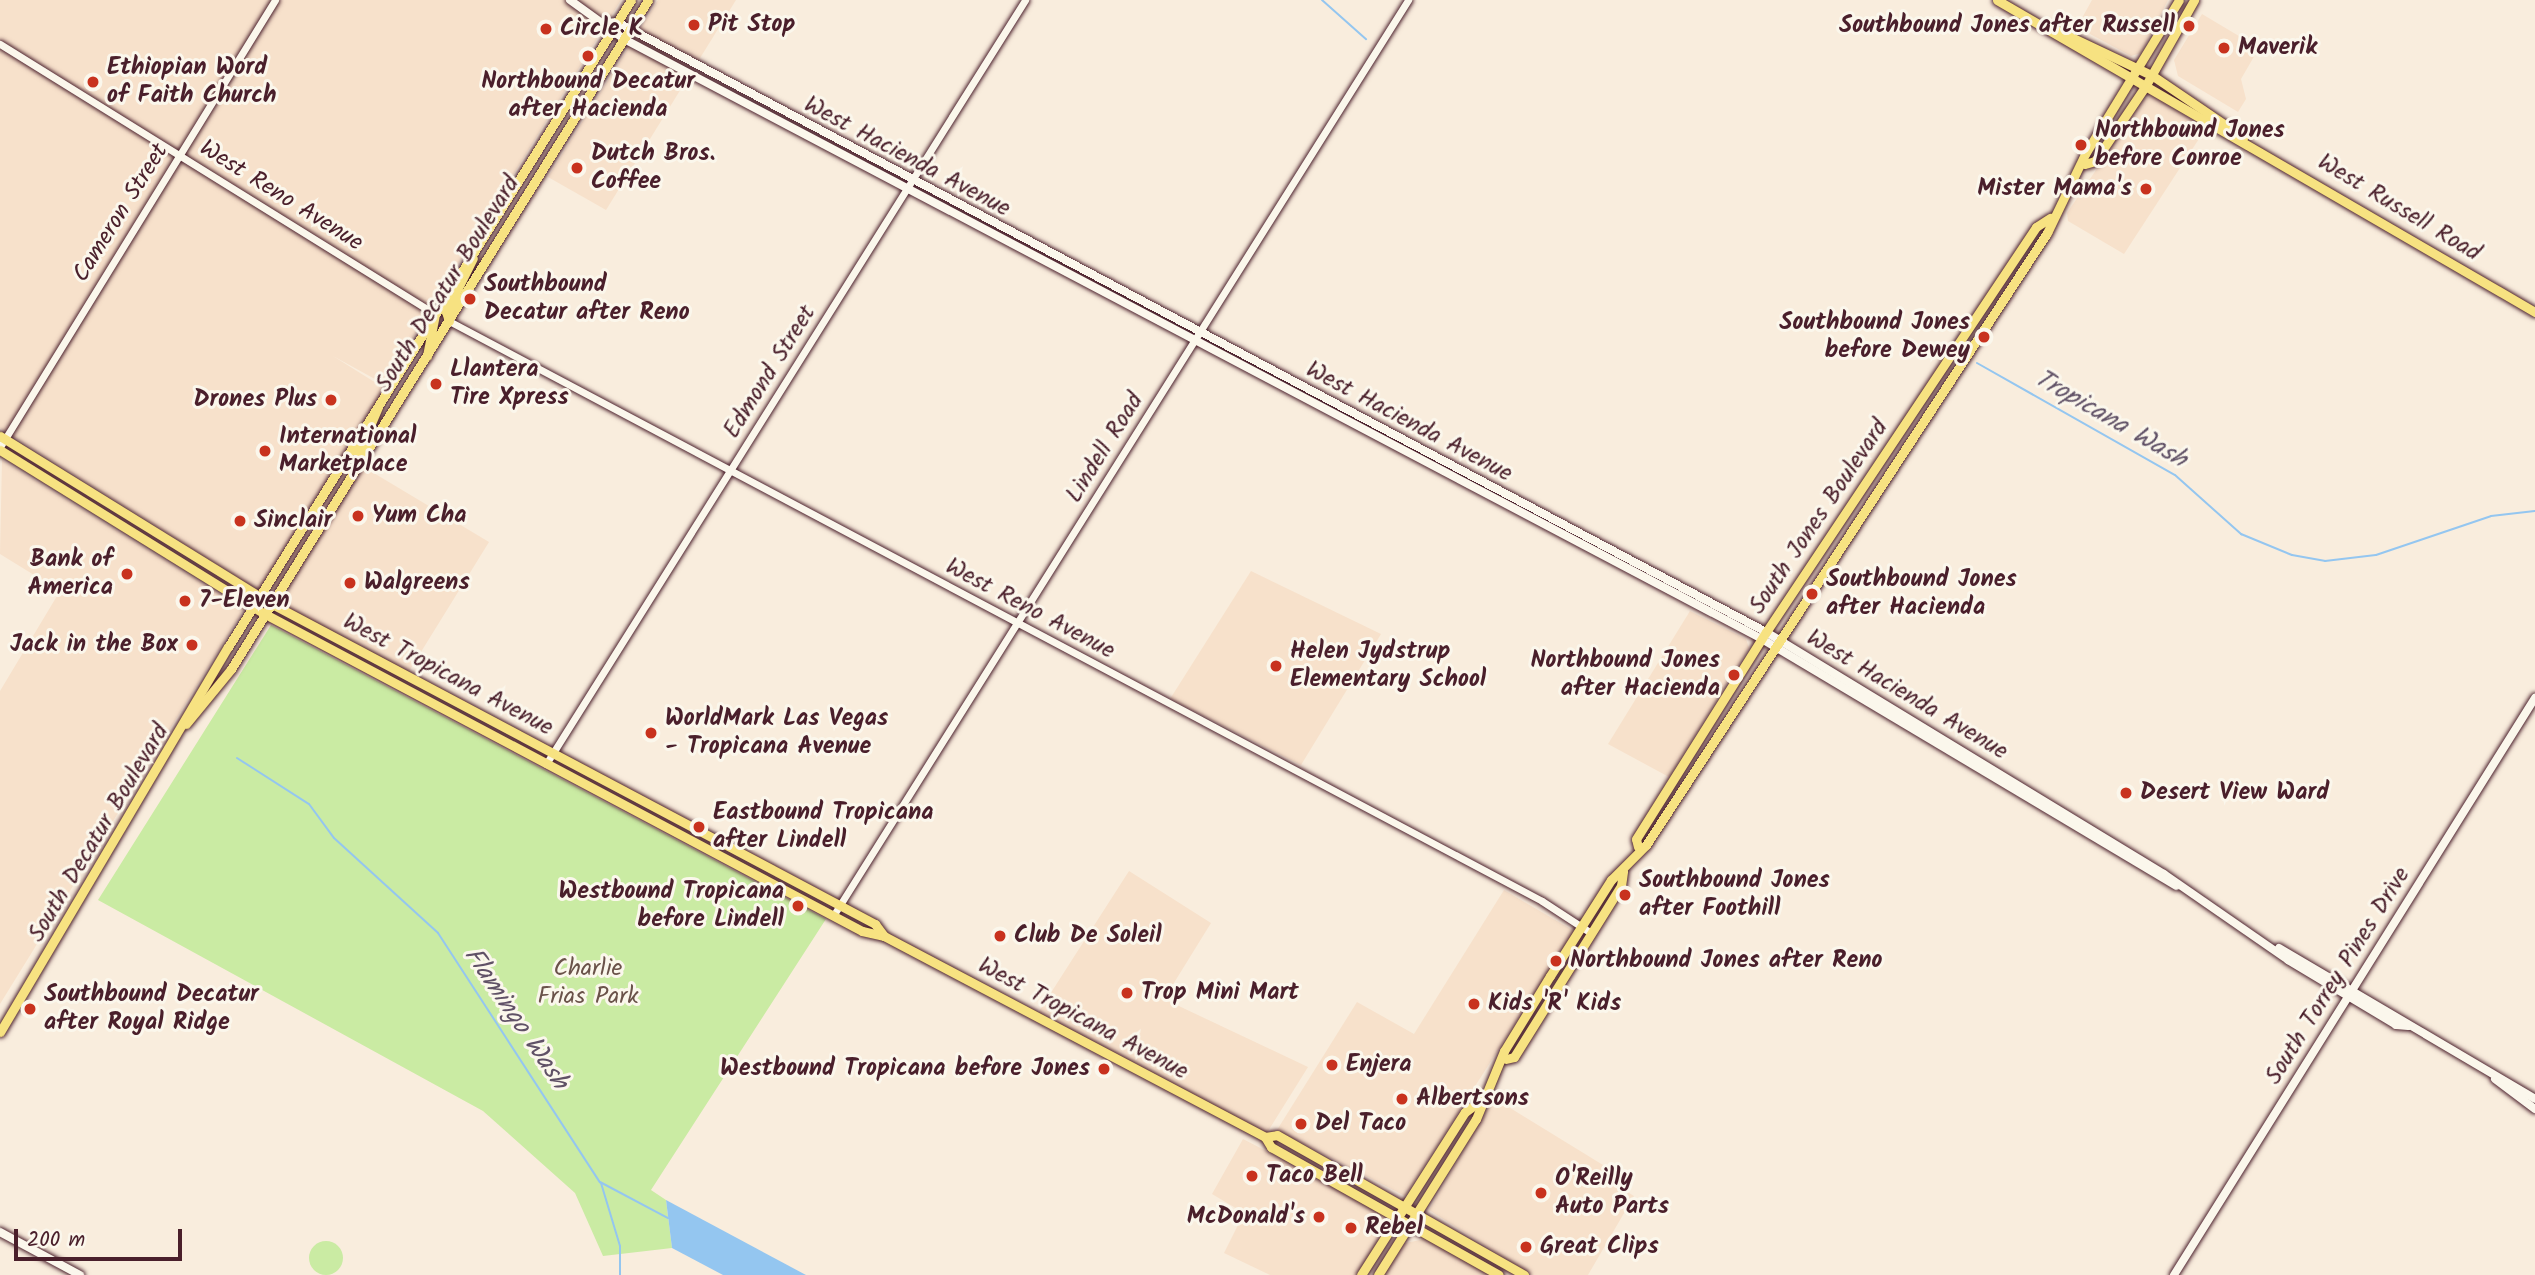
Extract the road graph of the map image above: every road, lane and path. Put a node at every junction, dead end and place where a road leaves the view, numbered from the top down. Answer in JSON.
{"nodes":[{"id":1,"x":275,"y":0,"type":"edge"},
{"id":2,"x":570,"y":0,"type":"edge"},
{"id":3,"x":631,"y":0,"type":"edge"},
{"id":4,"x":648,"y":0,"type":"edge"},
{"id":5,"x":1025,"y":0,"type":"edge"},
{"id":6,"x":1408,"y":0,"type":"edge"},
{"id":7,"x":1997,"y":0,"type":"edge"},
{"id":8,"x":2179,"y":0,"type":"edge"},
{"id":9,"x":2194,"y":0,"type":"edge"},
{"id":10,"x":612,"y":25,"type":"junction"},
{"id":11,"x":2045,"y":26,"type":"junction"},
{"id":12,"x":629,"y":30,"type":"junction"},
{"id":13,"x":624,"y":39,"type":"junction"},
{"id":14,"x":0,"y":44,"type":"edge"},
{"id":15,"x":2140,"y":69,"type":"junction"},
{"id":16,"x":702,"y":75,"type":"junction"},
{"id":17,"x":2152,"y":76,"type":"junction"},
{"id":18,"x":2134,"y":78,"type":"junction"},
{"id":19,"x":2146,"y":85,"type":"junction"},
{"id":20,"x":2243,"y":137,"type":"junction"},
{"id":21,"x":179,"y":155,"type":"junction"},
{"id":22,"x":2085,"y":164,"type":"junction"},
{"id":23,"x":910,"y":185,"type":"junction"},
{"id":24,"x":2050,"y":218,"type":"junction"},
{"id":25,"x":474,"y":253,"type":"junction"},
{"id":26,"x":1990,"y":296,"type":"junction"},
{"id":27,"x":2535,"y":312,"type":"edge"},
{"id":28,"x":435,"y":314,"type":"junction"},
{"id":29,"x":449,"y":321,"type":"junction"},
{"id":30,"x":1982,"y":330,"type":"junction"},
{"id":31,"x":1198,"y":338,"type":"junction"},
{"id":32,"x":427,"y":356,"type":"junction"},
{"id":33,"x":378,"y":406,"type":"junction"},
{"id":34,"x":1,"y":443,"type":"edge"},
{"id":35,"x":344,"y":460,"type":"junction"},
{"id":36,"x":356,"y":469,"type":"junction"},
{"id":37,"x":730,"y":472,"type":"junction"},
{"id":38,"x":331,"y":509,"type":"junction"},
{"id":39,"x":131,"y":531,"type":"junction"},
{"id":40,"x":190,"y":554,"type":"junction"},
{"id":41,"x":260,"y":596,"type":"junction"},
{"id":42,"x":272,"y":604,"type":"junction"},
{"id":43,"x":253,"y":607,"type":"junction"},
{"id":44,"x":265,"y":614,"type":"junction"},
{"id":45,"x":1017,"y":624,"type":"junction"},
{"id":46,"x":1764,"y":636,"type":"junction"},
{"id":47,"x":1774,"y":642,"type":"junction"},
{"id":48,"x":435,"y":691,"type":"junction"},
{"id":49,"x":2535,"y":698,"type":"edge"},
{"id":50,"x":429,"y":702,"type":"junction"},
{"id":51,"x":186,"y":724,"type":"junction"},
{"id":52,"x":553,"y":753,"type":"junction"},
{"id":53,"x":546,"y":764,"type":"junction"},
{"id":54,"x":1680,"y":769,"type":"junction"},
{"id":55,"x":1690,"y":775,"type":"junction"},
{"id":56,"x":633,"y":795,"type":"junction"},
{"id":57,"x":627,"y":807,"type":"junction"},
{"id":58,"x":1638,"y":848,"type":"junction"},
{"id":59,"x":734,"y":849,"type":"junction"},
{"id":60,"x":728,"y":860,"type":"junction"},
{"id":61,"x":1623,"y":871,"type":"junction"},
{"id":62,"x":839,"y":905,"type":"junction"},
{"id":63,"x":833,"y":916,"type":"junction"},
{"id":64,"x":1582,"y":926,"type":"junction"},
{"id":65,"x":1591,"y":933,"type":"junction"},
{"id":66,"x":884,"y":936,"type":"junction"},
{"id":67,"x":2351,"y":992,"type":"junction"},
{"id":68,"x":0,"y":1032,"type":"edge"},
{"id":69,"x":1506,"y":1059,"type":"junction"},
{"id":70,"x":2495,"y":1079,"type":"junction"},
{"id":71,"x":2535,"y":1099,"type":"edge"},
{"id":72,"x":1480,"y":1101,"type":"junction"},
{"id":73,"x":2535,"y":1110,"type":"edge"},
{"id":74,"x":1265,"y":1137,"type":"junction"},
{"id":75,"x":1407,"y":1204,"type":"junction"},
{"id":76,"x":1418,"y":1210,"type":"junction"},
{"id":77,"x":1400,"y":1215,"type":"junction"},
{"id":78,"x":1411,"y":1222,"type":"junction"},
{"id":79,"x":0,"y":1232,"type":"edge"},
{"id":80,"x":80,"y":1275,"type":"edge"},
{"id":81,"x":1361,"y":1275,"type":"edge"},
{"id":82,"x":1378,"y":1275,"type":"edge"},
{"id":83,"x":1499,"y":1275,"type":"edge"},
{"id":84,"x":1524,"y":1275,"type":"edge"},
{"id":85,"x":2174,"y":1275,"type":"edge"}],
"edges":[{"from":1,"to":21,"type":"street","name":"Cameron Street"},
{"from":2,"to":10,"type":"main road","name":"West Hacienda Avenue"},
{"from":3,"to":10,"type":"main road","name":"South Decatur Boulevard"},
{"from":4,"to":12,"type":"main road","name":"South Decatur Boulevard"},
{"from":5,"to":23,"type":"street","name":"Edmond Street"},
{"from":6,"to":31,"type":"street","name":"Lindell Road"},
{"from":7,"to":11,"type":"main road","name":"West Russell Road"},
{"from":8,"to":15,"type":"main road","name":"South Jones Boulevard"},
{"from":9,"to":17,"type":"main road","name":"South Jones Boulevard"},
{"from":10,"to":12,"type":"main road","name":"West Hacienda Avenue"},
{"from":10,"to":13,"type":"main road","name":"West Hacienda Avenue"},
{"from":10,"to":25,"type":"main road","name":"South Decatur Boulevard"},
{"from":11,"to":15,"type":"main road","name":"West Russell Road"},
{"from":11,"to":18,"type":"main road","name":"West Russell Road"},
{"from":12,"to":13,"type":"main road","name":"South Decatur Boulevard"},
{"from":12,"to":16,"type":"main road","name":"West Hacienda Avenue"},
{"from":13,"to":16,"type":"main road","name":"West Hacienda Avenue"},
{"from":13,"to":29,"type":"main road","name":"South Decatur Boulevard"},
{"from":14,"to":21,"type":"street","name":"West Reno Avenue"},
{"from":15,"to":17,"type":"main road","name":"West Russell Road"},
{"from":15,"to":18,"type":"main road","name":"South Jones Boulevard"},
{"from":16,"to":23,"type":"main road","name":"West Hacienda Avenue"},
{"from":17,"to":19,"type":"main road","name":"South Jones Boulevard"},
{"from":17,"to":20,"type":"main road","name":"West Russell Road"},
{"from":18,"to":19,"type":"main road","name":"West Russell Road"},
{"from":18,"to":22,"type":"main road","name":"South Jones Boulevard"},
{"from":19,"to":20,"type":"main road","name":"West Russell Road"},
{"from":19,"to":22,"type":"main road","name":"South Jones Boulevard"},
{"from":20,"to":27,"type":"main road","name":"West Russell Road"},
{"from":21,"to":28,"type":"street","name":"West Reno Avenue"},
{"from":21,"to":34,"type":"street","name":"Cameron Street"},
{"from":22,"to":24,"type":"main road","name":"South Jones Boulevard"},
{"from":23,"to":31,"type":"main road","name":"West Hacienda Avenue"},
{"from":23,"to":37,"type":"street","name":"Edmond Street"},
{"from":24,"to":26,"type":"main road","name":"South Jones Boulevard"},
{"from":24,"to":30,"type":"main road","name":"South Jones Boulevard"},
{"from":25,"to":28,"type":"main road","name":"South Decatur Boulevard"},
{"from":25,"to":29,"type":"main road"},
{"from":26,"to":30,"type":"main road"},
{"from":26,"to":46,"type":"main road","name":"South Jones Boulevard"},
{"from":28,"to":32,"type":"main road"},
{"from":28,"to":33,"type":"main road","name":"South Decatur Boulevard"},
{"from":29,"to":32,"type":"main road","name":"South Decatur Boulevard"},
{"from":29,"to":37,"type":"street","name":"West Reno Avenue"},
{"from":30,"to":47,"type":"main road","name":"South Jones Boulevard"},
{"from":31,"to":45,"type":"street","name":"Lindell Road"},
{"from":31,"to":46,"type":"main road","name":"West Hacienda Avenue"},
{"from":32,"to":36,"type":"main road","name":"South Decatur Boulevard"},
{"from":33,"to":35,"type":"main road","name":"South Decatur Boulevard"},
{"from":33,"to":36,"type":"main road"},
{"from":34,"to":39,"type":"main road","name":"West Tropicana Avenue"},
{"from":34,"to":40,"type":"main road","name":"West Tropicana Avenue"},
{"from":35,"to":38,"type":"main road"},
{"from":35,"to":41,"type":"main road","name":"South Decatur Boulevard"},
{"from":36,"to":38,"type":"main road","name":"South Decatur Boulevard"},
{"from":37,"to":45,"type":"street","name":"West Reno Avenue"},
{"from":37,"to":52,"type":"street","name":"Edmond Street"},
{"from":38,"to":42,"type":"main road","name":"South Decatur Boulevard"},
{"from":39,"to":40,"type":"main road"},
{"from":39,"to":43,"type":"main road","name":"West Tropicana Avenue"},
{"from":40,"to":41,"type":"main road","name":"West Tropicana Avenue"},
{"from":41,"to":42,"type":"main road","name":"West Tropicana Avenue"},
{"from":41,"to":43,"type":"main road","name":"South Decatur Boulevard"},
{"from":42,"to":44,"type":"main road","name":"South Decatur Boulevard"},
{"from":42,"to":48,"type":"main road","name":"West Tropicana Avenue"},
{"from":43,"to":44,"type":"main road","name":"West Tropicana Avenue"},
{"from":43,"to":51,"type":"main road","name":"South Decatur Boulevard"},
{"from":44,"to":50,"type":"main road","name":"West Tropicana Avenue"},
{"from":44,"to":51,"type":"main road","name":"South Decatur Boulevard"},
{"from":45,"to":62,"type":"street","name":"Lindell Road"},
{"from":45,"to":64,"type":"street","name":"West Reno Avenue"},
{"from":46,"to":47,"type":"main road","name":"West Hacienda Avenue"},
{"from":46,"to":54,"type":"main road","name":"South Jones Boulevard"},
{"from":47,"to":55,"type":"main road","name":"South Jones Boulevard"},
{"from":47,"to":67,"type":"main road","name":"West Hacienda Avenue"},
{"from":48,"to":50,"type":"main road"},
{"from":48,"to":52,"type":"main road","name":"West Tropicana Avenue"},
{"from":49,"to":67,"type":"main road","name":"South Torrey Pines Drive"},
{"from":50,"to":53,"type":"main road","name":"West Tropicana Avenue"},
{"from":51,"to":68,"type":"main road","name":"South Decatur Boulevard"},
{"from":52,"to":53,"type":"street","name":"Edmond Street"},
{"from":52,"to":56,"type":"main road","name":"West Tropicana Avenue"},
{"from":53,"to":57,"type":"main road","name":"West Tropicana Avenue"},
{"from":54,"to":55,"type":"main road"},
{"from":54,"to":58,"type":"main road","name":"South Jones Boulevard"},
{"from":55,"to":58,"type":"main road","name":"South Jones Boulevard"},
{"from":56,"to":57,"type":"main road"},
{"from":56,"to":59,"type":"main road","name":"West Tropicana Avenue"},
{"from":57,"to":60,"type":"main road","name":"West Tropicana Avenue"},
{"from":58,"to":61,"type":"main road","name":"South Jones Boulevard"},
{"from":59,"to":60,"type":"main road"},
{"from":59,"to":62,"type":"main road","name":"West Tropicana Avenue"},
{"from":60,"to":63,"type":"main road","name":"West Tropicana Avenue"},
{"from":61,"to":64,"type":"main road","name":"South Jones Boulevard"},
{"from":61,"to":65,"type":"main road","name":"South Jones Boulevard"},
{"from":62,"to":63,"type":"street","name":"Lindell Road"},
{"from":62,"to":66,"type":"main road","name":"West Tropicana Avenue"},
{"from":63,"to":66,"type":"main road","name":"West Tropicana Avenue"},
{"from":64,"to":65,"type":"street","name":"West Reno Avenue"},
{"from":64,"to":69,"type":"main road","name":"South Jones Boulevard"},
{"from":65,"to":69,"type":"main road","name":"South Jones Boulevard"},
{"from":66,"to":74,"type":"main road","name":"West Tropicana Avenue"},
{"from":67,"to":70,"type":"main road","name":"West Hacienda Avenue"},
{"from":67,"to":85,"type":"main road","name":"South Torrey Pines Drive"},
{"from":69,"to":72,"type":"main road","name":"South Jones Boulevard"},
{"from":70,"to":71,"type":"main road","name":"West Hacienda Avenue"},
{"from":70,"to":73,"type":"main road","name":"West Hacienda Avenue"},
{"from":72,"to":75,"type":"main road","name":"South Jones Boulevard"},
{"from":72,"to":76,"type":"main road","name":"South Jones Boulevard"},
{"from":74,"to":75,"type":"main road","name":"West Tropicana Avenue"},
{"from":74,"to":77,"type":"main road","name":"West Tropicana Avenue"},
{"from":75,"to":76,"type":"main road","name":"West Tropicana Avenue"},
{"from":75,"to":77,"type":"main road","name":"South Jones Boulevard"},
{"from":76,"to":78,"type":"main road","name":"South Jones Boulevard"},
{"from":76,"to":84,"type":"main road","name":"West Tropicana Avenue"},
{"from":77,"to":78,"type":"main road","name":"West Tropicana Avenue"},
{"from":77,"to":81,"type":"main road","name":"South Jones Boulevard"},
{"from":78,"to":82,"type":"main road","name":"South Jones Boulevard"},
{"from":78,"to":83,"type":"main road","name":"West Tropicana Avenue"},
{"from":79,"to":80,"type":"main road"}]}
